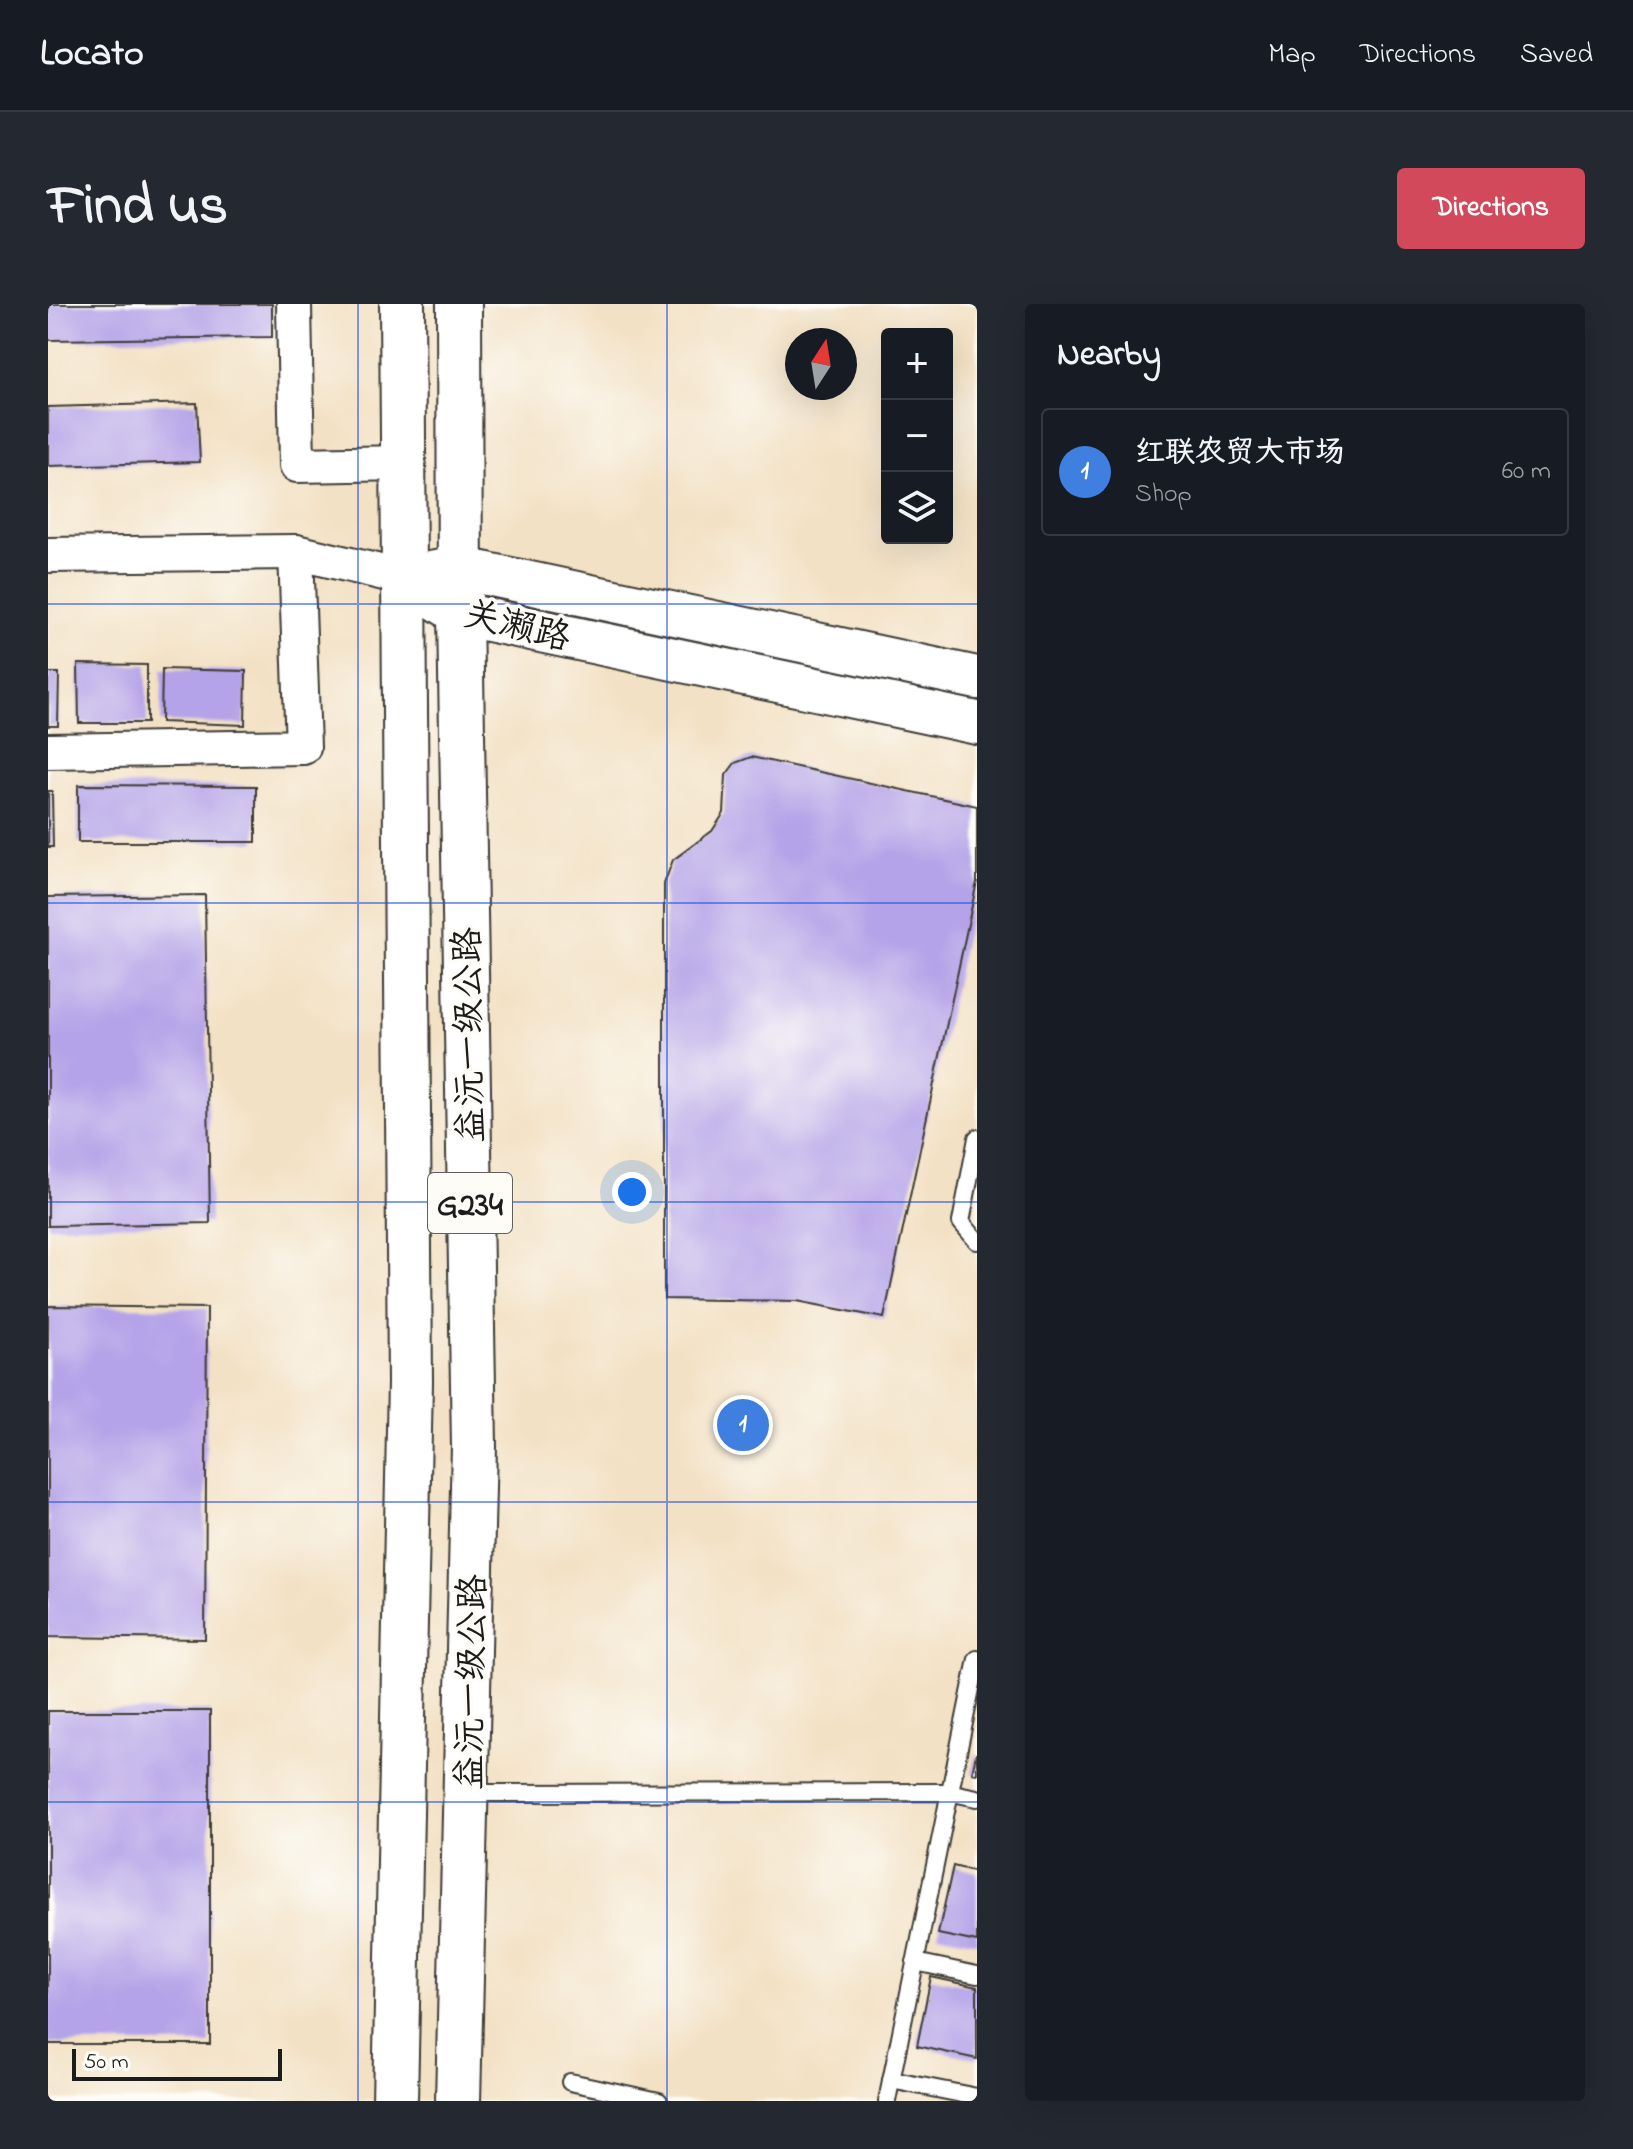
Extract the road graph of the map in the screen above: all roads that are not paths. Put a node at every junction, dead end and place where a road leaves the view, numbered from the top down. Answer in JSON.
{"nodes":[{"id":1,"x":294,"y":304,"type":"edge"},
{"id":2,"x":402,"y":304,"type":"edge"},
{"id":3,"x":459,"y":304,"type":"edge"},
{"id":4,"x":404,"y":463,"type":"junction"},
{"id":5,"x":296,"y":552,"type":"junction"},
{"id":6,"x":48,"y":555,"type":"edge"},
{"id":7,"x":459,"y":568,"type":"junction"},
{"id":8,"x":405,"y":578,"type":"junction"},
{"id":9,"x":460,"y":614,"type":"junction"},
{"id":10,"x":977,"y":678,"type":"edge"},
{"id":11,"x":977,"y":723,"type":"edge"},
{"id":12,"x":48,"y":751,"type":"edge"},
{"id":13,"x":977,"y":1138,"type":"edge"},
{"id":14,"x":977,"y":1241,"type":"edge"},
{"id":15,"x":977,"y":1659,"type":"edge"},
{"id":16,"x":974,"y":1688,"type":"edge"},
{"id":17,"x":948,"y":1792,"type":"junction"},
{"id":18,"x":466,"y":1793,"type":"junction"},
{"id":19,"x":977,"y":1798,"type":"edge"},
{"id":20,"x":915,"y":1962,"type":"junction"},
{"id":21,"x":977,"y":1975,"type":"edge"},
{"id":22,"x":891,"y":2080,"type":"junction"},
{"id":23,"x":570,"y":2082,"type":"dead end"},
{"id":24,"x":977,"y":2097,"type":"edge"},
{"id":25,"x":395,"y":2101,"type":"edge"},
{"id":26,"x":458,"y":2101,"type":"edge"},
{"id":27,"x":659,"y":2101,"type":"edge"},
{"id":28,"x":887,"y":2101,"type":"edge"}],
"edges":[{"from":1,"to":4,"type":"street"},
{"from":2,"to":4,"type":"highway","name":"益沅一级公路","number":"G234"},
{"from":3,"to":7,"type":"highway","name":"益沅一级公路","number":"G234"},
{"from":4,"to":8,"type":"highway","name":"益沅一级公路","number":"G234"},
{"from":5,"to":6,"type":"street"},
{"from":5,"to":8,"type":"street"},
{"from":5,"to":12,"type":"street"},
{"from":7,"to":8,"type":"street","name":"关濑路"},
{"from":7,"to":9,"type":"highway","name":"益沅一级公路","number":"G234"},
{"from":7,"to":10,"type":"street","name":"关濑路"},
{"from":8,"to":9,"type":"street","name":"关濑路"},
{"from":8,"to":25,"type":"highway","name":"益沅一级公路","number":"G234"},
{"from":9,"to":11,"type":"street","name":"关濑路"},
{"from":9,"to":18,"type":"highway","name":"益沅一级公路","number":"G234"},
{"from":13,"to":14,"type":"lane"},
{"from":15,"to":16,"type":"lane"},
{"from":16,"to":17,"type":"lane"},
{"from":17,"to":18,"type":"lane"},
{"from":17,"to":19,"type":"lane"},
{"from":17,"to":20,"type":"lane"},
{"from":18,"to":26,"type":"highway","name":"益沅一级公路","number":"G234"},
{"from":20,"to":21,"type":"lane"},
{"from":20,"to":22,"type":"lane"},
{"from":22,"to":24,"type":"lane"},
{"from":22,"to":28,"type":"lane"},
{"from":23,"to":27,"type":"lane"}]}
